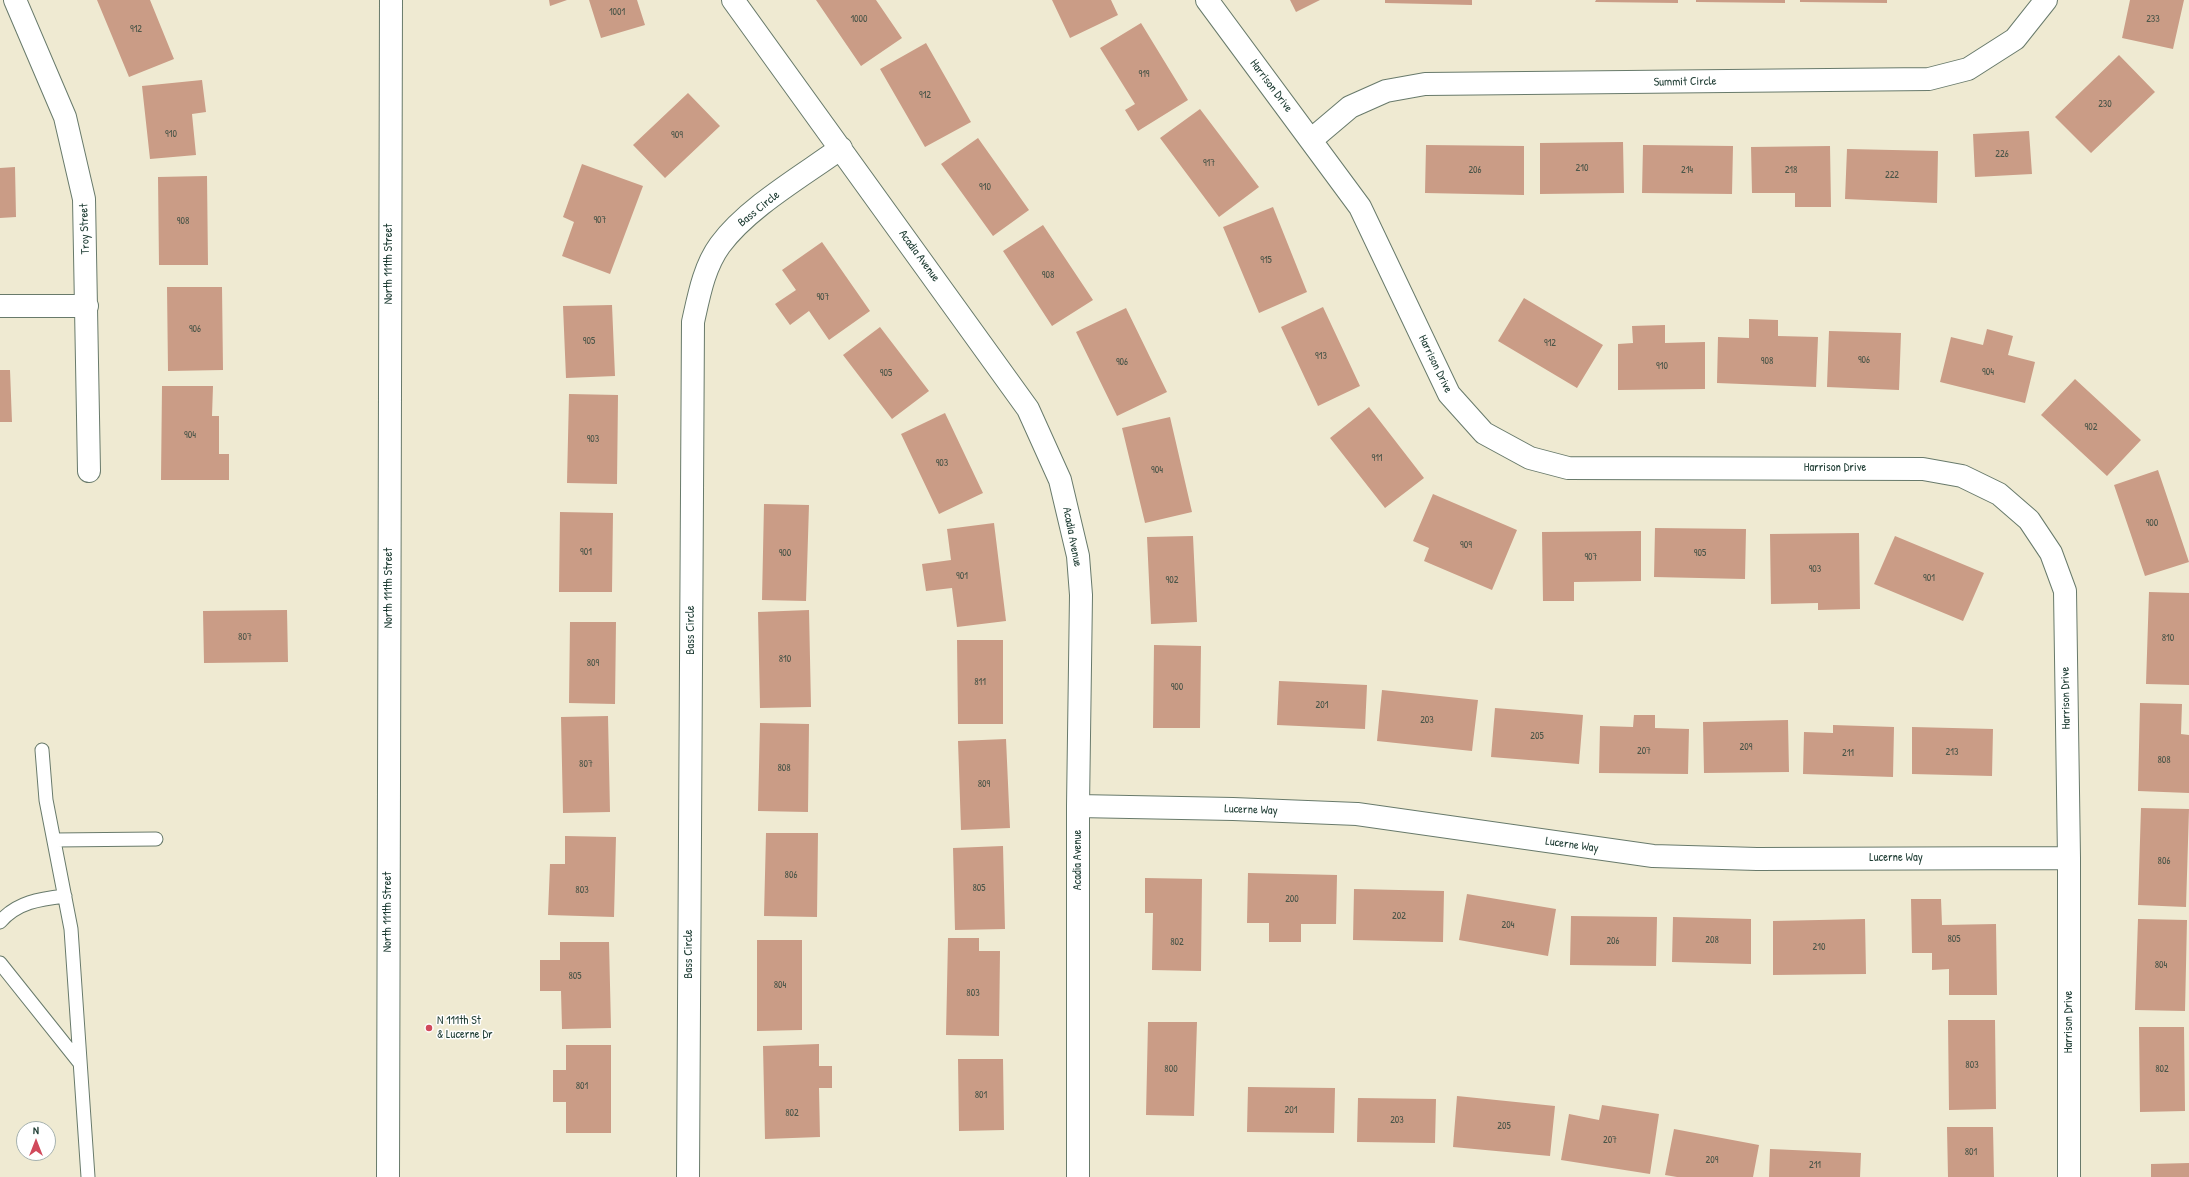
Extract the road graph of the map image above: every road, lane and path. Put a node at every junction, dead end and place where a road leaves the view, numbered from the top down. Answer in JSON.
{"nodes":[{"id":1,"x":15,"y":0,"type":"edge"},
{"id":2,"x":391,"y":0,"type":"edge"},
{"id":3,"x":733,"y":0,"type":"edge"},
{"id":4,"x":1207,"y":0,"type":"edge"},
{"id":5,"x":2046,"y":0,"type":"edge"},
{"id":6,"x":1311,"y":140,"type":"junction"},
{"id":7,"x":842,"y":148,"type":"junction"},
{"id":8,"x":0,"y":306,"type":"edge"},
{"id":9,"x":87,"y":306,"type":"junction"},
{"id":10,"x":89,"y":471,"type":"dead end"},
{"id":11,"x":42,"y":750,"type":"dead end"},
{"id":12,"x":1078,"y":806,"type":"junction"},
{"id":13,"x":156,"y":839,"type":"dead end"},
{"id":14,"x":55,"y":840,"type":"junction"},
{"id":15,"x":2069,"y":858,"type":"junction"},
{"id":16,"x":65,"y":896,"type":"junction"},
{"id":17,"x":0,"y":922,"type":"edge"},
{"id":18,"x":0,"y":963,"type":"edge"},
{"id":19,"x":79,"y":1062,"type":"junction"},
{"id":20,"x":88,"y":1177,"type":"edge"},
{"id":21,"x":388,"y":1177,"type":"edge"},
{"id":22,"x":688,"y":1177,"type":"edge"},
{"id":23,"x":1078,"y":1177,"type":"edge"},
{"id":24,"x":2069,"y":1177,"type":"edge"}],
"edges":[{"from":1,"to":9,"type":"street","name":"Troy Street"},
{"from":2,"to":21,"type":"street","name":"North 111th Street"},
{"from":3,"to":7,"type":"street","name":"Acadia Avenue"},
{"from":4,"to":6,"type":"street","name":"Harrison Drive"},
{"from":5,"to":6,"type":"street","name":"Summit Circle"},
{"from":6,"to":15,"type":"street","name":"Harrison Drive"},
{"from":7,"to":12,"type":"street","name":"Acadia Avenue"},
{"from":7,"to":22,"type":"street","name":"Bass Circle"},
{"from":8,"to":9,"type":"street"},
{"from":9,"to":10,"type":"street","name":"Troy Street"},
{"from":11,"to":14,"type":"lane"},
{"from":12,"to":15,"type":"street","name":"Lucerne Way"},
{"from":12,"to":23,"type":"street","name":"Acadia Avenue"},
{"from":13,"to":14,"type":"lane"},
{"from":14,"to":16,"type":"lane"},
{"from":15,"to":24,"type":"street","name":"Harrison Drive"},
{"from":16,"to":17,"type":"lane"},
{"from":16,"to":19,"type":"lane"},
{"from":18,"to":19,"type":"lane"},
{"from":19,"to":20,"type":"lane"}]}
